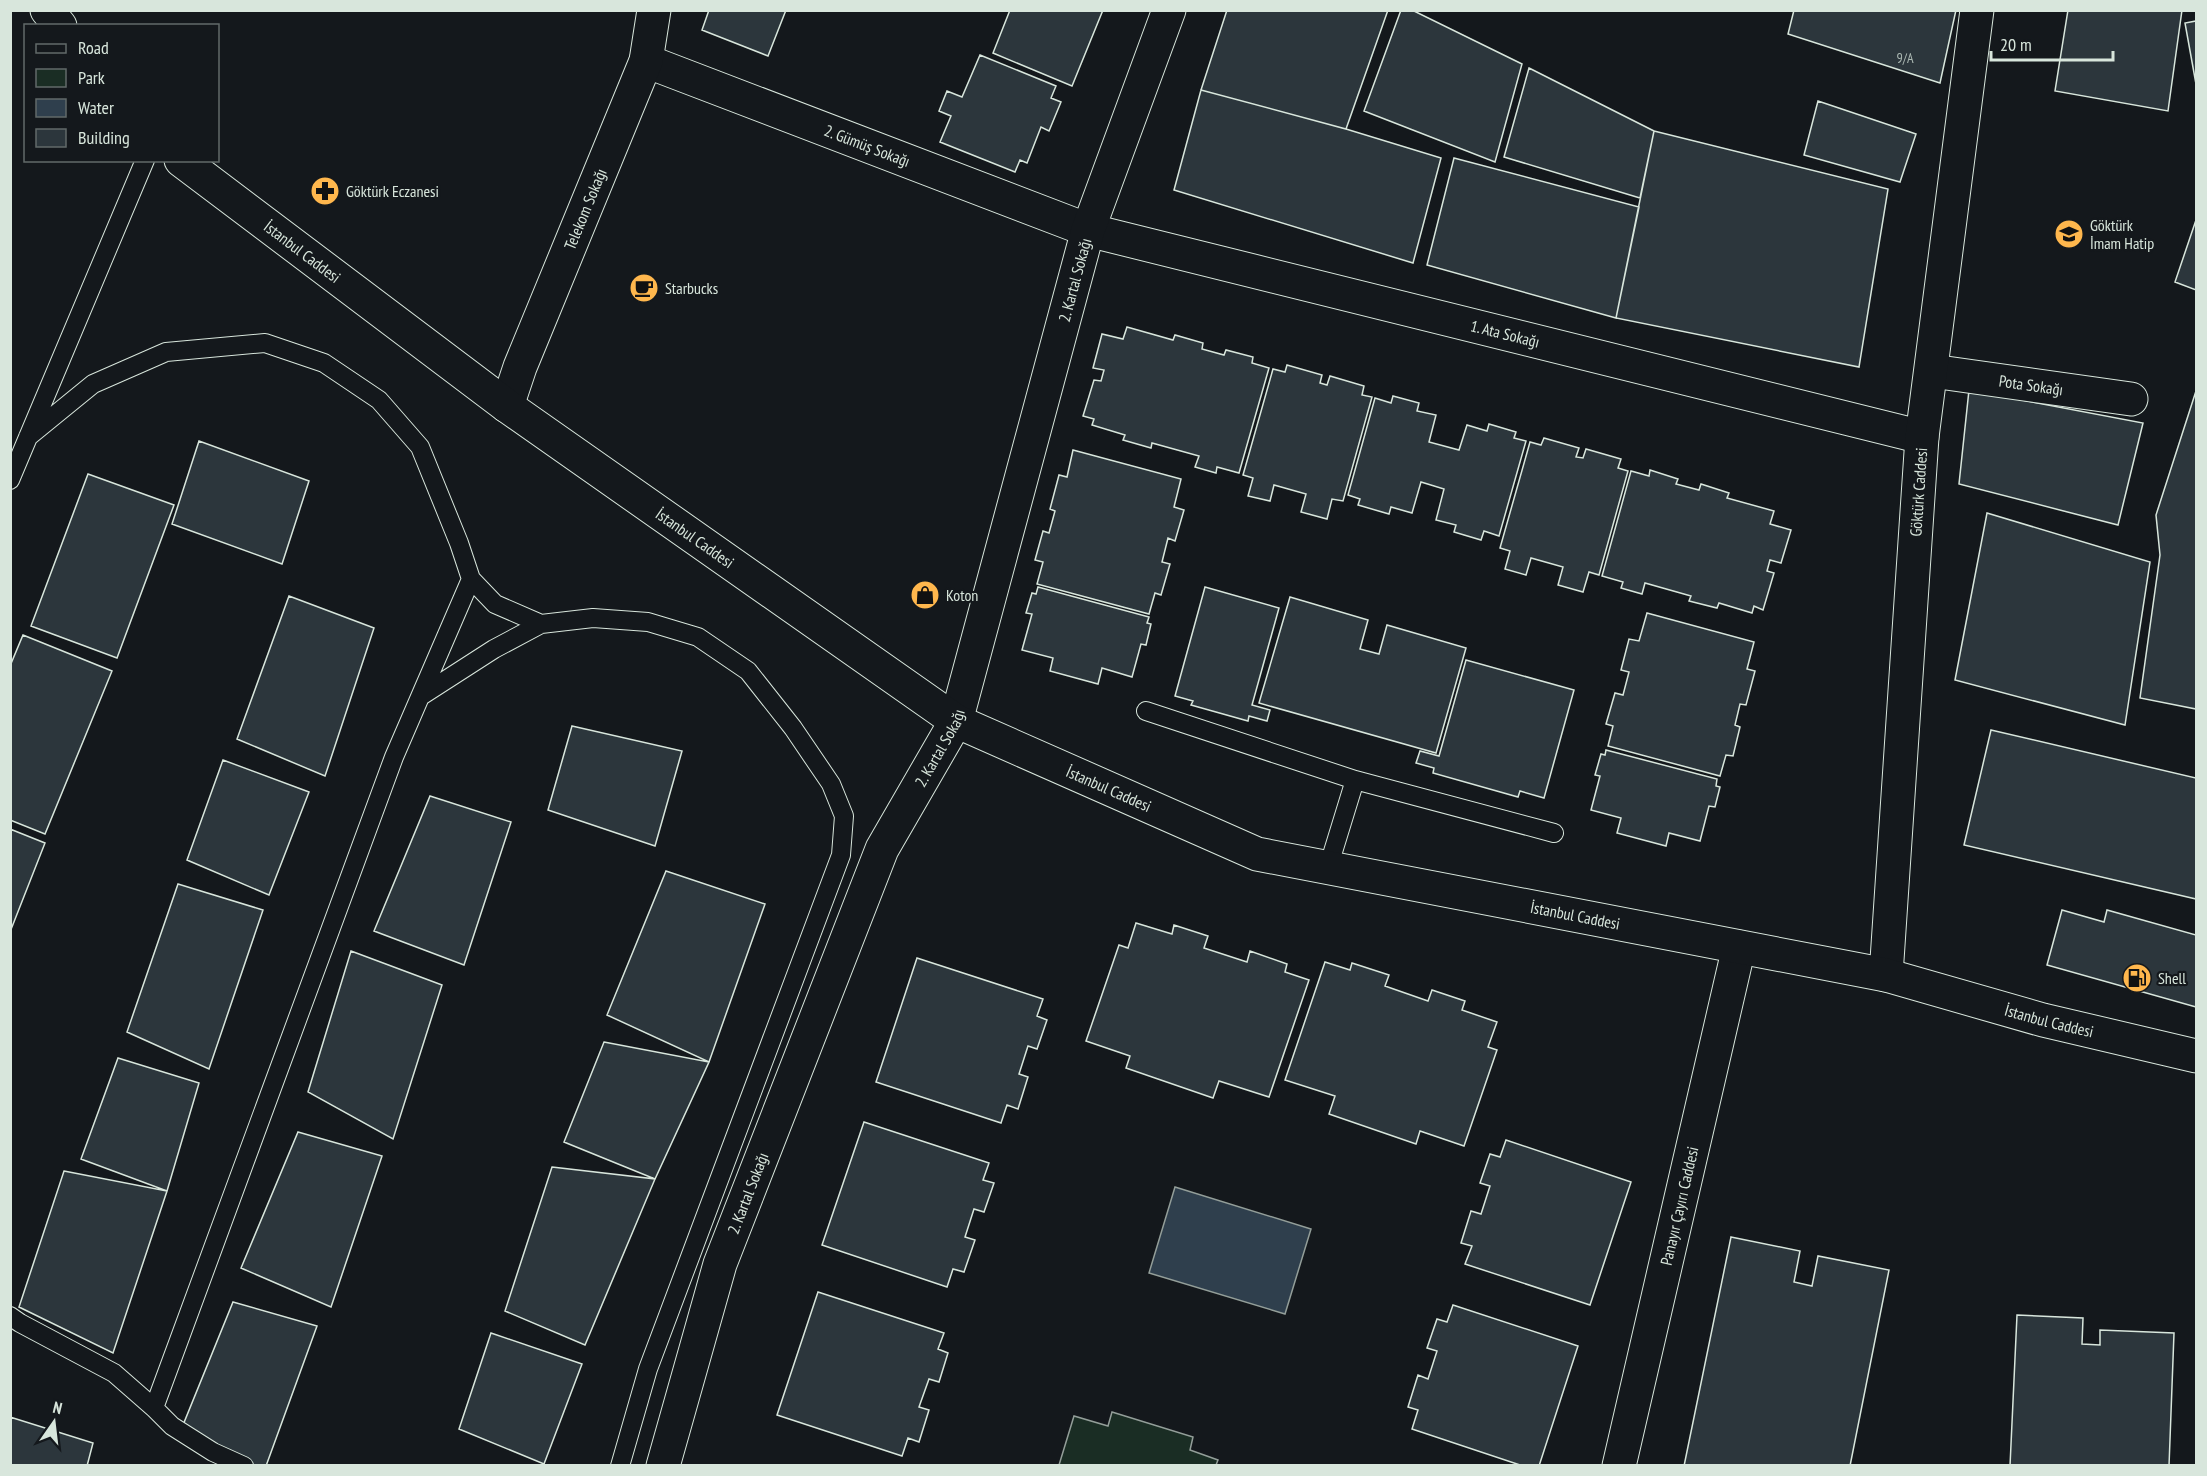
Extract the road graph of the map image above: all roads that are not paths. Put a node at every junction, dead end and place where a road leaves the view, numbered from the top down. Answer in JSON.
{"nodes":[{"id":1,"x":47,"y":10,"type":"edge"},
{"id":2,"x":654,"y":10,"type":"edge"},
{"id":3,"x":1169,"y":10,"type":"edge"},
{"id":4,"x":1977,"y":10,"type":"edge"},
{"id":5,"x":58,"y":24,"type":"edge"},
{"id":6,"x":646,"y":61,"type":"junction"},
{"id":7,"x":144,"y":162,"type":"edge"},
{"id":8,"x":184,"y":162,"type":"edge"},
{"id":9,"x":1088,"y":230,"type":"junction"},
{"id":10,"x":1932,"y":371,"type":"junction"},
{"id":11,"x":2131,"y":399,"type":"dead end"},
{"id":12,"x":507,"y":406,"type":"junction"},
{"id":13,"x":28,"y":437,"type":"junction"},
{"id":14,"x":1922,"y":437,"type":"junction"},
{"id":15,"x":10,"y":480,"type":"edge"},
{"id":16,"x":471,"y":579,"type":"junction"},
{"id":17,"x":541,"y":624,"type":"junction"},
{"id":18,"x":421,"y":696,"type":"junction"},
{"id":19,"x":1146,"y":711,"type":"dead end"},
{"id":20,"x":956,"y":721,"type":"junction"},
{"id":21,"x":1355,"y":780,"type":"junction"},
{"id":22,"x":1554,"y":834,"type":"dead end"},
{"id":23,"x":1328,"y":868,"type":"junction"},
{"id":24,"x":1739,"y":947,"type":"junction"},
{"id":25,"x":1886,"y":975,"type":"junction"},
{"id":26,"x":2196,"y":1056,"type":"edge"},
{"id":27,"x":10,"y":1316,"type":"edge"},
{"id":28,"x":154,"y":1408,"type":"junction"},
{"id":29,"x":244,"y":1466,"type":"edge"},
{"id":30,"x":620,"y":1466,"type":"edge"},
{"id":31,"x":663,"y":1466,"type":"edge"},
{"id":32,"x":1619,"y":1466,"type":"edge"}],
"edges":[{"from":1,"to":5,"type":"street"},
{"from":2,"to":6,"type":"street","name":"Telekom Sokağı"},
{"from":3,"to":9,"type":"street","name":"2. Kartal Sokağı"},
{"from":4,"to":10,"type":"street","name":"Göktürk Caddesi"},
{"from":6,"to":9,"type":"street","name":"2. Gümüş Sokağı"},
{"from":6,"to":12,"type":"street","name":"Telekom Sokağı"},
{"from":7,"to":13,"type":"lane"},
{"from":8,"to":12,"type":"street","name":"İstanbul Caddesi"},
{"from":9,"to":14,"type":"street","name":"1. Ata Sokağı"},
{"from":9,"to":20,"type":"street","name":"2. Kartal Sokağı"},
{"from":10,"to":11,"type":"street","name":"Pota Sokağı"},
{"from":10,"to":14,"type":"street","name":"Göktürk Caddesi"},
{"from":12,"to":20,"type":"street","name":"İstanbul Caddesi"},
{"from":13,"to":15,"type":"lane"},
{"from":13,"to":16,"type":"lane"},
{"from":14,"to":25,"type":"street","name":"Göktürk Caddesi"},
{"from":16,"to":17,"type":"lane"},
{"from":16,"to":18,"type":"lane"},
{"from":17,"to":18,"type":"lane"},
{"from":17,"to":30,"type":"lane"},
{"from":18,"to":28,"type":"lane"},
{"from":19,"to":21,"type":"lane"},
{"from":20,"to":23,"type":"street","name":"İstanbul Caddesi"},
{"from":20,"to":31,"type":"street","name":"2. Kartal Sokağı"},
{"from":21,"to":22,"type":"lane"},
{"from":21,"to":23,"type":"lane"},
{"from":23,"to":24,"type":"street","name":"İstanbul Caddesi"},
{"from":24,"to":25,"type":"street","name":"İstanbul Caddesi"},
{"from":24,"to":32,"type":"street","name":"Panayır Çayırı Caddesi"},
{"from":25,"to":26,"type":"street","name":"İstanbul Caddesi"},
{"from":27,"to":28,"type":"lane"},
{"from":28,"to":29,"type":"lane"}]}
